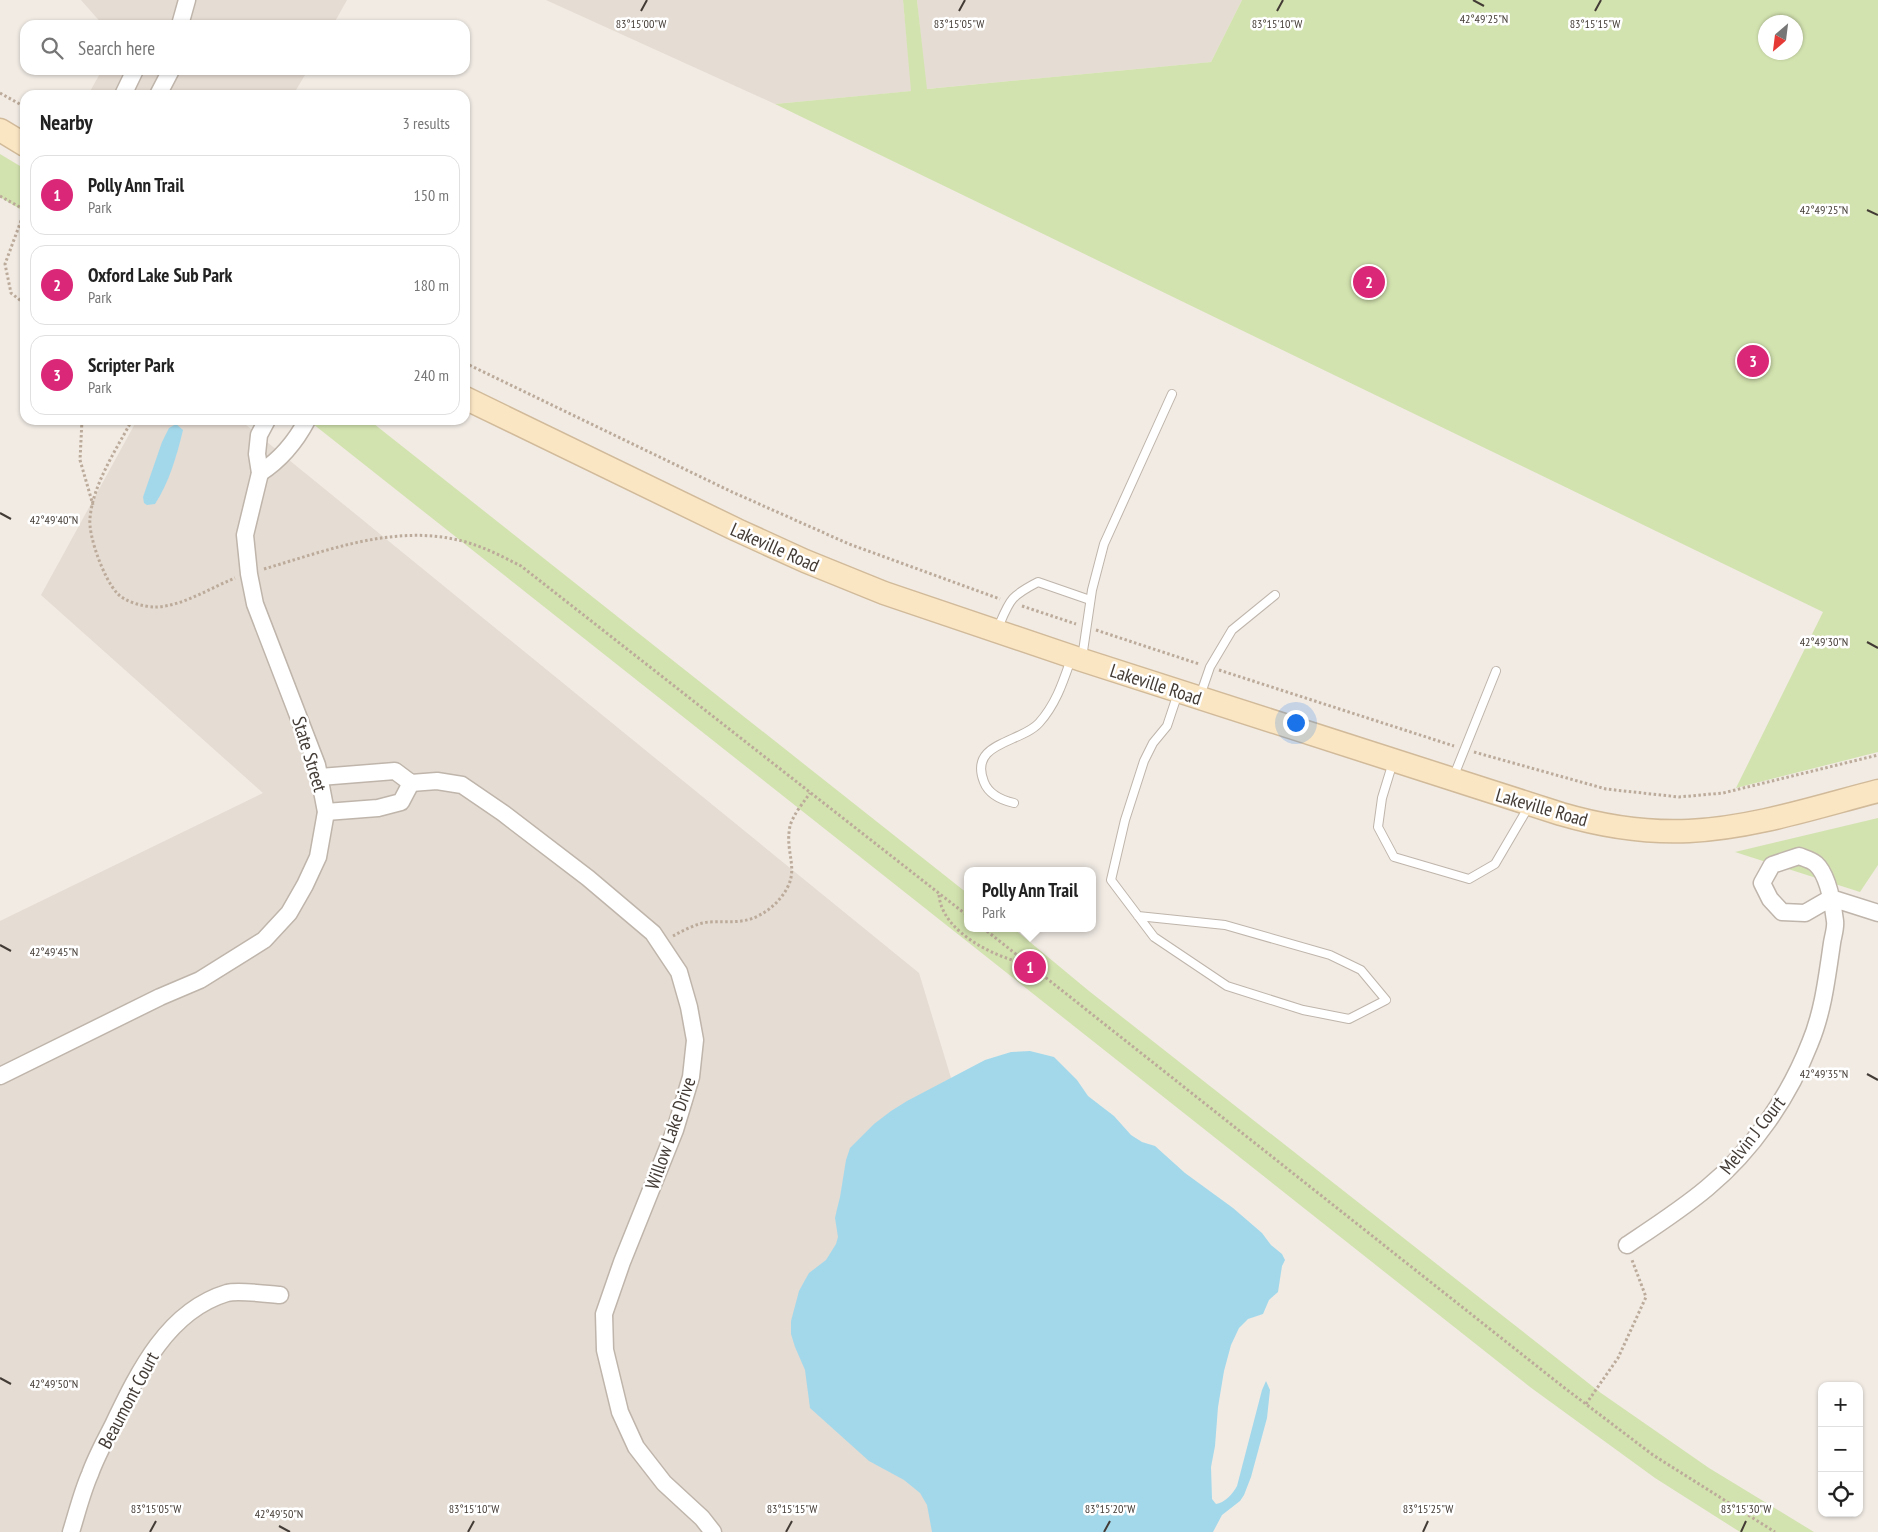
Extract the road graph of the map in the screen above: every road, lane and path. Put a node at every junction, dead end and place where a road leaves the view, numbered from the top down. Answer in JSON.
{"nodes":[{"id":1,"x":185,"y":4,"type":"edge"},
{"id":2,"x":172,"y":20,"type":"edge"},
{"id":3,"x":181,"y":20,"type":"edge"},
{"id":4,"x":132,"y":75,"type":"edge"},
{"id":5,"x":168,"y":75,"type":"edge"},
{"id":6,"x":125,"y":90,"type":"edge"},
{"id":7,"x":161,"y":90,"type":"edge"},
{"id":8,"x":0,"y":93,"type":"edge"},
{"id":9,"x":20,"y":104,"type":"edge"},
{"id":10,"x":0,"y":130,"type":"edge"},
{"id":11,"x":20,"y":141,"type":"edge"},
{"id":12,"x":0,"y":196,"type":"edge"},
{"id":13,"x":20,"y":207,"type":"edge"},
{"id":14,"x":20,"y":224,"type":"edge"},
{"id":15,"x":20,"y":300,"type":"edge"},
{"id":16,"x":470,"y":365,"type":"edge"},
{"id":17,"x":1172,"y":394,"type":"dead end"},
{"id":18,"x":470,"y":400,"type":"edge"},
{"id":19,"x":82,"y":425,"type":"edge"},
{"id":20,"x":129,"y":425,"type":"edge"},
{"id":21,"x":264,"y":425,"type":"edge"},
{"id":22,"x":304,"y":425,"type":"edge"},
{"id":23,"x":260,"y":473,"type":"junction"},
{"id":24,"x":93,"y":506,"type":"junction"},
{"id":25,"x":249,"y":574,"type":"junction"},
{"id":26,"x":1275,"y":595,"type":"dead end"},
{"id":27,"x":1090,"y":600,"type":"junction"},
{"id":28,"x":1009,"y":602,"type":"junction"},
{"id":29,"x":1086,"y":627,"type":"junction"},
{"id":30,"x":996,"y":632,"type":"junction"},
{"id":31,"x":1077,"y":658,"type":"junction"},
{"id":32,"x":1210,"y":667,"type":"junction"},
{"id":33,"x":1496,"y":671,"type":"dead end"},
{"id":34,"x":1189,"y":695,"type":"junction"},
{"id":35,"x":1464,"y":749,"type":"junction"},
{"id":36,"x":1878,"y":755,"type":"edge"},
{"id":37,"x":1393,"y":760,"type":"junction"},
{"id":38,"x":320,"y":777,"type":"junction"},
{"id":39,"x":1452,"y":780,"type":"junction"},
{"id":40,"x":412,"y":783,"type":"junction"},
{"id":41,"x":1878,"y":791,"type":"edge"},
{"id":42,"x":810,"y":793,"type":"junction"},
{"id":43,"x":1014,"y":803,"type":"dead end"},
{"id":44,"x":1530,"y":805,"type":"junction"},
{"id":45,"x":326,"y":812,"type":"junction"},
{"id":46,"x":939,"y":894,"type":"junction"},
{"id":47,"x":964,"y":913,"type":"edge"},
{"id":48,"x":1878,"y":913,"type":"edge"},
{"id":49,"x":1138,"y":916,"type":"junction"},
{"id":50,"x":987,"y":932,"type":"edge"},
{"id":51,"x":660,"y":944,"type":"junction"},
{"id":52,"x":1029,"y":964,"type":"junction"},
{"id":53,"x":0,"y":1076,"type":"edge"},
{"id":54,"x":1627,"y":1245,"type":"joint"},
{"id":55,"x":280,"y":1295,"type":"dead end"},
{"id":56,"x":1586,"y":1404,"type":"junction"},
{"id":57,"x":71,"y":1532,"type":"edge"},
{"id":58,"x":713,"y":1532,"type":"edge"},
{"id":59,"x":1775,"y":1532,"type":"edge"}],
"edges":[{"from":1,"to":2,"type":"street"},
{"from":1,"to":3,"type":"street"},
{"from":4,"to":6,"type":"street"},
{"from":5,"to":7,"type":"street"},
{"from":8,"to":9,"type":"path"},
{"from":10,"to":11,"type":"main road"},
{"from":12,"to":13,"type":"path"},
{"from":14,"to":15,"type":"path"},
{"from":16,"to":28,"type":"path"},
{"from":17,"to":27,"type":"lane"},
{"from":18,"to":30,"type":"main road","name":"Lakeville Road"},
{"from":19,"to":24,"type":"path"},
{"from":20,"to":24,"type":"path"},
{"from":21,"to":23,"type":"street","name":"State Street"},
{"from":22,"to":23,"type":"street"},
{"from":23,"to":25,"type":"street","name":"State Street"},
{"from":24,"to":25,"type":"path"},
{"from":25,"to":38,"type":"street","name":"State Street"},
{"from":25,"to":42,"type":"path"},
{"from":26,"to":32,"type":"lane"},
{"from":27,"to":28,"type":"lane"},
{"from":27,"to":29,"type":"lane"},
{"from":28,"to":29,"type":"path"},
{"from":28,"to":30,"type":"lane"},
{"from":29,"to":31,"type":"lane"},
{"from":29,"to":32,"type":"path"},
{"from":30,"to":31,"type":"main road","name":"Lakeville Road"},
{"from":31,"to":34,"type":"main road","name":"Lakeville Road"},
{"from":31,"to":43,"type":"lane"},
{"from":32,"to":34,"type":"lane"},
{"from":32,"to":35,"type":"path"},
{"from":33,"to":35,"type":"lane"},
{"from":34,"to":37,"type":"main road","name":"Lakeville Road"},
{"from":34,"to":49,"type":"lane"},
{"from":35,"to":36,"type":"path"},
{"from":35,"to":39,"type":"lane"},
{"from":37,"to":39,"type":"main road","name":"Lakeville Road"},
{"from":37,"to":44,"type":"lane"},
{"from":38,"to":40,"type":"street"},
{"from":38,"to":45,"type":"street","name":"State Street"},
{"from":39,"to":44,"type":"main road","name":"Lakeville Road"},
{"from":40,"to":45,"type":"street"},
{"from":40,"to":51,"type":"street","name":"Willow Lake Drive"},
{"from":41,"to":44,"type":"main road","name":"Lakeville Road"},
{"from":42,"to":46,"type":"path"},
{"from":42,"to":51,"type":"path"},
{"from":45,"to":53,"type":"street","name":"State Street"},
{"from":46,"to":47,"type":"path"},
{"from":46,"to":52,"type":"path"},
{"from":48,"to":54,"type":"street","name":"Melvin J Court"},
{"from":49,"to":49,"type":"lane"},
{"from":50,"to":52,"type":"path"},
{"from":51,"to":58,"type":"street","name":"Willow Lake Drive"},
{"from":52,"to":56,"type":"path"},
{"from":54,"to":56,"type":"path"},
{"from":55,"to":57,"type":"street","name":"Beaumont Court"},
{"from":56,"to":59,"type":"path"}]}
